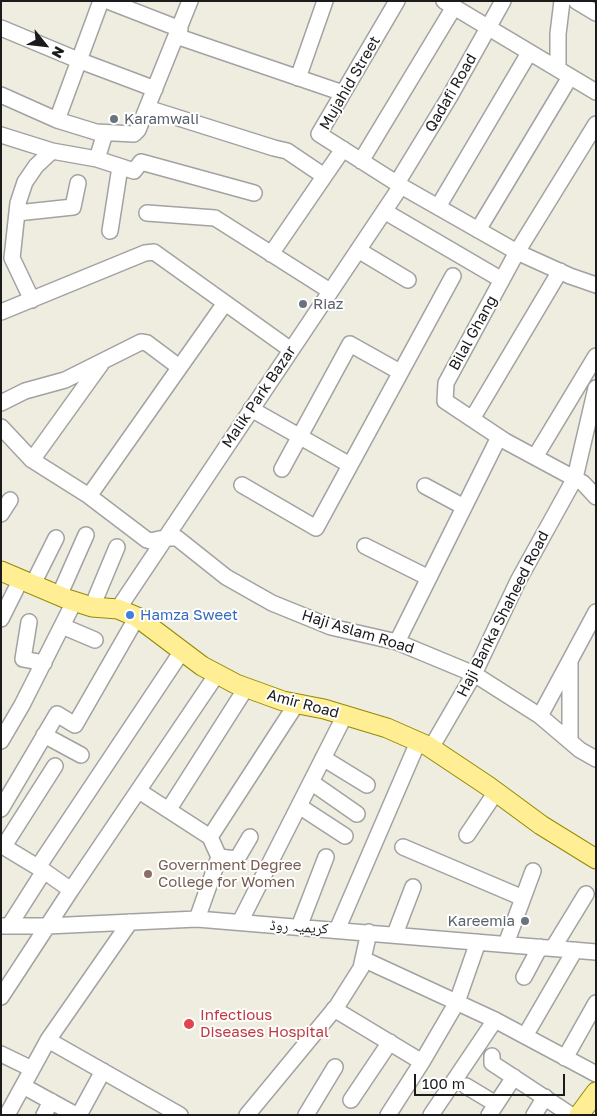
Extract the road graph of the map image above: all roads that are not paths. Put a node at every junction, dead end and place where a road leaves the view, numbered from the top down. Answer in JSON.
{"nodes":[{"id":1,"x":101,"y":1,"type":"edge"},
{"id":2,"x":108,"y":1,"type":"edge"},
{"id":3,"x":190,"y":1,"type":"edge"},
{"id":4,"x":325,"y":1,"type":"edge"},
{"id":5,"x":397,"y":1,"type":"edge"},
{"id":6,"x":503,"y":1,"type":"edge"},
{"id":7,"x":562,"y":1,"type":"edge"},
{"id":8,"x":576,"y":1,"type":"edge"},
{"id":9,"x":449,"y":4,"type":"edge"},
{"id":10,"x":596,"y":13,"type":"edge"},
{"id":11,"x":1,"y":28,"type":"edge"},
{"id":12,"x":488,"y":28,"type":"junction"},
{"id":13,"x":178,"y":32,"type":"junction"},
{"id":14,"x":529,"y":53,"type":"junction"},
{"id":15,"x":78,"y":60,"type":"junction"},
{"id":16,"x":564,"y":73,"type":"junction"},
{"id":17,"x":298,"y":78,"type":"junction"},
{"id":18,"x":155,"y":89,"type":"junction"},
{"id":19,"x":596,"y":92,"type":"edge"},
{"id":20,"x":343,"y":93,"type":"junction"},
{"id":21,"x":1,"y":95,"type":"edge"},
{"id":22,"x":147,"y":108,"type":"junction"},
{"id":23,"x":57,"y":120,"type":"junction"},
{"id":24,"x":596,"y":124,"type":"edge"},
{"id":25,"x":105,"y":133,"type":"junction"},
{"id":26,"x":1,"y":135,"type":"edge"},
{"id":27,"x":343,"y":149,"type":"junction"},
{"id":28,"x":52,"y":151,"type":"junction"},
{"id":29,"x":96,"y":159,"type":"junction"},
{"id":30,"x":361,"y":161,"type":"junction"},
{"id":31,"x":120,"y":167,"type":"junction"},
{"id":32,"x":324,"y":176,"type":"junction"},
{"id":33,"x":78,"y":183,"type":"dead end"},
{"id":34,"x":399,"y":185,"type":"junction"},
{"id":35,"x":254,"y":193,"type":"dead end"},
{"id":36,"x":438,"y":207,"type":"junction"},
{"id":37,"x":384,"y":211,"type":"junction"},
{"id":38,"x":17,"y":212,"type":"junction"},
{"id":39,"x":147,"y":213,"type":"dead end"},
{"id":40,"x":478,"y":230,"type":"junction"},
{"id":41,"x":110,"y":231,"type":"dead end"},
{"id":42,"x":358,"y":250,"type":"junction"},
{"id":43,"x":517,"y":252,"type":"junction"},
{"id":44,"x":271,"y":254,"type":"junction"},
{"id":45,"x":560,"y":271,"type":"junction"},
{"id":46,"x":453,"y":276,"type":"dead end"},
{"id":47,"x":408,"y":280,"type":"dead end"},
{"id":48,"x":502,"y":280,"type":"junction"},
{"id":49,"x":596,"y":285,"type":"edge"},
{"id":50,"x":330,"y":292,"type":"junction"},
{"id":51,"x":32,"y":300,"type":"junction"},
{"id":52,"x":225,"y":303,"type":"junction"},
{"id":53,"x":1,"y":312,"type":"edge"},
{"id":54,"x":291,"y":350,"type":"junction"},
{"id":55,"x":596,"y":356,"type":"edge"},
{"id":56,"x":102,"y":362,"type":"junction"},
{"id":57,"x":179,"y":367,"type":"junction"},
{"id":58,"x":400,"y":372,"type":"junction"},
{"id":59,"x":596,"y":388,"type":"edge"},
{"id":60,"x":1,"y":403,"type":"edge"},
{"id":61,"x":250,"y":410,"type":"junction"},
{"id":62,"x":472,"y":419,"type":"junction"},
{"id":63,"x":1,"y":427,"type":"edge"},
{"id":64,"x":299,"y":437,"type":"junction"},
{"id":65,"x":498,"y":437,"type":"junction"},
{"id":66,"x":535,"y":457,"type":"junction"},
{"id":67,"x":32,"y":460,"type":"junction"},
{"id":68,"x":350,"y":465,"type":"junction"},
{"id":69,"x":282,"y":469,"type":"dead end"},
{"id":70,"x":574,"y":478,"type":"junction"},
{"id":71,"x":242,"y":485,"type":"dead end"},
{"id":72,"x":425,"y":486,"type":"dead end"},
{"id":73,"x":89,"y":496,"type":"junction"},
{"id":74,"x":596,"y":497,"type":"edge"},
{"id":75,"x":10,"y":500,"type":"dead end"},
{"id":76,"x":464,"y":507,"type":"junction"},
{"id":77,"x":1,"y":514,"type":"edge"},
{"id":78,"x":86,"y":535,"type":"dead end"},
{"id":79,"x":56,"y":538,"type":"dead end"},
{"id":80,"x":164,"y":538,"type":"junction"},
{"id":81,"x":365,"y":546,"type":"dead end"},
{"id":82,"x":118,"y":547,"type":"dead end"},
{"id":83,"x":1,"y":571,"type":"edge"},
{"id":84,"x":429,"y":578,"type":"junction"},
{"id":85,"x":27,"y":582,"type":"junction"},
{"id":86,"x":75,"y":602,"type":"junction"},
{"id":87,"x":118,"y":609,"type":"junction"},
{"id":88,"x":596,"y":612,"type":"edge"},
{"id":89,"x":137,"y":617,"type":"junction"},
{"id":90,"x":1,"y":619,"type":"edge"},
{"id":91,"x":29,"y":622,"type":"dead end"},
{"id":92,"x":62,"y":626,"type":"junction"},
{"id":93,"x":95,"y":640,"type":"dead end"},
{"id":94,"x":397,"y":642,"type":"junction"},
{"id":95,"x":182,"y":650,"type":"junction"},
{"id":96,"x":570,"y":660,"type":"junction"},
{"id":97,"x":44,"y":663,"type":"junction"},
{"id":98,"x":217,"y":674,"type":"junction"},
{"id":99,"x":474,"y":674,"type":"junction"},
{"id":100,"x":246,"y":688,"type":"junction"},
{"id":101,"x":297,"y":704,"type":"junction"},
{"id":102,"x":345,"y":715,"type":"junction"},
{"id":103,"x":540,"y":716,"type":"junction"},
{"id":104,"x":44,"y":735,"type":"junction"},
{"id":105,"x":1,"y":741,"type":"edge"},
{"id":106,"x":570,"y":741,"type":"junction"},
{"id":107,"x":424,"y":745,"type":"junction"},
{"id":108,"x":81,"y":755,"type":"dead end"},
{"id":109,"x":324,"y":758,"type":"junction"},
{"id":110,"x":596,"y":759,"type":"edge"},
{"id":111,"x":55,"y":766,"type":"dead end"},
{"id":112,"x":311,"y":782,"type":"junction"},
{"id":113,"x":367,"y":785,"type":"dead end"},
{"id":114,"x":139,"y":791,"type":"junction"},
{"id":115,"x":496,"y":792,"type":"junction"},
{"id":116,"x":299,"y":806,"type":"junction"},
{"id":117,"x":1,"y":809,"type":"edge"},
{"id":118,"x":169,"y":809,"type":"junction"},
{"id":119,"x":357,"y":814,"type":"dead end"},
{"id":120,"x":467,"y":835,"type":"dead end"},
{"id":121,"x":345,"y":836,"type":"dead end"},
{"id":122,"x":210,"y":837,"type":"junction"},
{"id":123,"x":250,"y":837,"type":"dead end"},
{"id":124,"x":3,"y":846,"type":"edge"},
{"id":125,"x":403,"y":847,"type":"dead end"},
{"id":126,"x":219,"y":857,"type":"junction"},
{"id":127,"x":326,"y":857,"type":"dead end"},
{"id":128,"x":596,"y":859,"type":"edge"},
{"id":129,"x":41,"y":869,"type":"junction"},
{"id":130,"x":533,"y":871,"type":"dead end"},
{"id":131,"x":413,"y":887,"type":"dead end"},
{"id":132,"x":71,"y":890,"type":"junction"},
{"id":133,"x":586,"y":894,"type":"dead end"},
{"id":134,"x":523,"y":898,"type":"junction"},
{"id":135,"x":197,"y":919,"type":"junction"},
{"id":136,"x":130,"y":922,"type":"junction"},
{"id":137,"x":240,"y":922,"type":"junction"},
{"id":138,"x":5,"y":926,"type":"edge"},
{"id":139,"x":47,"y":926,"type":"junction"},
{"id":140,"x":300,"y":927,"type":"junction"},
{"id":141,"x":337,"y":930,"type":"junction"},
{"id":142,"x":369,"y":932,"type":"junction"},
{"id":143,"x":395,"y":934,"type":"junction"},
{"id":144,"x":478,"y":942,"type":"junction"},
{"id":145,"x":506,"y":944,"type":"junction"},
{"id":146,"x":547,"y":947,"type":"junction"},
{"id":147,"x":575,"y":950,"type":"junction"},
{"id":148,"x":596,"y":952,"type":"edge"},
{"id":149,"x":363,"y":959,"type":"junction"},
{"id":150,"x":524,"y":977,"type":"dead end"},
{"id":151,"x":3,"y":990,"type":"edge"},
{"id":152,"x":457,"y":1002,"type":"junction"},
{"id":153,"x":596,"y":1003,"type":"edge"},
{"id":154,"x":334,"y":1009,"type":"junction"},
{"id":155,"x":495,"y":1020,"type":"junction"},
{"id":156,"x":525,"y":1036,"type":"junction"},
{"id":157,"x":48,"y":1040,"type":"junction"},
{"id":158,"x":390,"y":1042,"type":"junction"},
{"id":159,"x":1,"y":1054,"type":"edge"},
{"id":160,"x":492,"y":1056,"type":"dead end"},
{"id":161,"x":565,"y":1058,"type":"junction"},
{"id":162,"x":422,"y":1062,"type":"junction"},
{"id":163,"x":335,"y":1067,"type":"dead end"},
{"id":164,"x":32,"y":1069,"type":"junction"},
{"id":165,"x":103,"y":1071,"type":"junction"},
{"id":166,"x":596,"y":1074,"type":"edge"},
{"id":167,"x":514,"y":1077,"type":"junction"},
{"id":168,"x":23,"y":1086,"type":"junction"},
{"id":169,"x":466,"y":1086,"type":"dead end"},
{"id":170,"x":596,"y":1092,"type":"edge"},
{"id":171,"x":545,"y":1097,"type":"junction"},
{"id":172,"x":351,"y":1100,"type":"dead end"},
{"id":173,"x":51,"y":1101,"type":"junction"},
{"id":174,"x":492,"y":1109,"type":"edge"},
{"id":175,"x":436,"y":1113,"type":"edge"},
{"id":176,"x":7,"y":1115,"type":"edge"},
{"id":177,"x":44,"y":1115,"type":"edge"},
{"id":178,"x":78,"y":1115,"type":"edge"},
{"id":179,"x":180,"y":1115,"type":"edge"},
{"id":180,"x":247,"y":1115,"type":"edge"},
{"id":181,"x":306,"y":1115,"type":"edge"},
{"id":182,"x":388,"y":1115,"type":"edge"},
{"id":183,"x":534,"y":1115,"type":"edge"},
{"id":184,"x":571,"y":1115,"type":"edge"},
{"id":185,"x":579,"y":1115,"type":"edge"}],
"edges":[{"from":1,"to":15,"type":"street"},
{"from":2,"to":13,"type":"street"},
{"from":3,"to":13,"type":"street"},
{"from":4,"to":17,"type":"street"},
{"from":5,"to":20,"type":"street","name":"Mujahid Street"},
{"from":6,"to":12,"type":"street","name":"Qadafi Road"},
{"from":7,"to":16,"type":"street"},
{"from":8,"to":10,"type":"street"},
{"from":9,"to":12,"type":"street"},
{"from":9,"to":30,"type":"street"},
{"from":11,"to":15,"type":"street"},
{"from":12,"to":14,"type":"street"},
{"from":12,"to":34,"type":"street","name":"Qadafi Road"},
{"from":13,"to":17,"type":"street"},
{"from":13,"to":18,"type":"street"},
{"from":14,"to":16,"type":"street"},
{"from":14,"to":36,"type":"street"},
{"from":15,"to":18,"type":"street"},
{"from":15,"to":23,"type":"street"},
{"from":16,"to":19,"type":"street"},
{"from":16,"to":40,"type":"street"},
{"from":17,"to":20,"type":"street"},
{"from":18,"to":22,"type":"street"},
{"from":20,"to":27,"type":"street","name":"Mujahid Street"},
{"from":21,"to":23,"type":"street"},
{"from":22,"to":25,"type":"street"},
{"from":22,"to":32,"type":"street"},
{"from":23,"to":25,"type":"street"},
{"from":24,"to":43,"type":"street","name":"Bilal Ghang"},
{"from":25,"to":29,"type":"street"},
{"from":26,"to":28,"type":"street"},
{"from":27,"to":30,"type":"street","name":"Mujahid Street"},
{"from":27,"to":32,"type":"street"},
{"from":28,"to":29,"type":"street"},
{"from":28,"to":38,"type":"street"},
{"from":29,"to":31,"type":"street"},
{"from":30,"to":34,"type":"street","name":"Mujahid Street"},
{"from":31,"to":35,"type":"street"},
{"from":31,"to":41,"type":"street"},
{"from":32,"to":44,"type":"street"},
{"from":33,"to":38,"type":"street"},
{"from":34,"to":36,"type":"street"},
{"from":34,"to":37,"type":"street","name":"Malik Park Bazar"},
{"from":36,"to":40,"type":"street"},
{"from":37,"to":42,"type":"street","name":"Malik Park Bazar"},
{"from":37,"to":48,"type":"street"},
{"from":38,"to":51,"type":"street"},
{"from":39,"to":44,"type":"street"},
{"from":40,"to":43,"type":"street"},
{"from":42,"to":47,"type":"street"},
{"from":42,"to":50,"type":"street","name":"Malik Park Bazar"},
{"from":43,"to":45,"type":"street"},
{"from":43,"to":48,"type":"street","name":"Bilal Ghang"},
{"from":44,"to":50,"type":"street"},
{"from":45,"to":49,"type":"street"},
{"from":45,"to":62,"type":"street"},
{"from":46,"to":58,"type":"street"},
{"from":48,"to":62,"type":"street","name":"Bilal Ghang"},
{"from":50,"to":54,"type":"street","name":"Malik Park Bazar"},
{"from":51,"to":52,"type":"street"},
{"from":51,"to":53,"type":"street"},
{"from":52,"to":54,"type":"street"},
{"from":52,"to":57,"type":"street"},
{"from":54,"to":61,"type":"street","name":"Malik Park Bazar"},
{"from":55,"to":66,"type":"street"},
{"from":56,"to":57,"type":"street"},
{"from":56,"to":60,"type":"street"},
{"from":56,"to":67,"type":"street"},
{"from":57,"to":73,"type":"street"},
{"from":58,"to":64,"type":"street"},
{"from":58,"to":68,"type":"street"},
{"from":59,"to":70,"type":"street","name":"Haji Banka Shaheed Road"},
{"from":61,"to":64,"type":"street"},
{"from":61,"to":80,"type":"street","name":"Malik Park Bazar"},
{"from":62,"to":65,"type":"street","name":"Bilal Ghang"},
{"from":63,"to":67,"type":"street","name":"Haji Aslam Road"},
{"from":64,"to":68,"type":"street"},
{"from":64,"to":69,"type":"street"},
{"from":65,"to":66,"type":"street","name":"Bilal Ghang"},
{"from":65,"to":76,"type":"street"},
{"from":66,"to":70,"type":"street","name":"Bilal Ghang"},
{"from":67,"to":73,"type":"street","name":"Haji Aslam Road"},
{"from":68,"to":71,"type":"street"},
{"from":70,"to":74,"type":"street","name":"Bilal Ghang"},
{"from":70,"to":99,"type":"street","name":"Haji Banka Shaheed Road"},
{"from":72,"to":76,"type":"street"},
{"from":73,"to":80,"type":"street","name":"Haji Aslam Road"},
{"from":75,"to":77,"type":"street"},
{"from":76,"to":84,"type":"street"},
{"from":78,"to":86,"type":"street"},
{"from":79,"to":85,"type":"street"},
{"from":80,"to":87,"type":"street","name":"Malik Park Bazar"},
{"from":80,"to":94,"type":"street","name":"Haji Aslam Road"},
{"from":81,"to":84,"type":"street"},
{"from":82,"to":86,"type":"street"},
{"from":83,"to":85,"type":"main road","name":"Amir Road"},
{"from":84,"to":94,"type":"street"},
{"from":85,"to":86,"type":"main road","name":"Amir Road"},
{"from":85,"to":90,"type":"street"},
{"from":86,"to":87,"type":"main road","name":"Amir Road"},
{"from":86,"to":92,"type":"street"},
{"from":87,"to":89,"type":"main road","name":"Amir Road"},
{"from":88,"to":96,"type":"street"},
{"from":89,"to":95,"type":"main road","name":"Amir Road"},
{"from":89,"to":104,"type":"street"},
{"from":91,"to":97,"type":"street"},
{"from":92,"to":93,"type":"street"},
{"from":92,"to":97,"type":"street"},
{"from":94,"to":99,"type":"street","name":"Haji Aslam Road"},
{"from":95,"to":98,"type":"main road","name":"Amir Road"},
{"from":95,"to":129,"type":"street"},
{"from":96,"to":103,"type":"street"},
{"from":96,"to":106,"type":"street"},
{"from":97,"to":105,"type":"street"},
{"from":98,"to":100,"type":"main road","name":"Amir Road"},
{"from":98,"to":114,"type":"street"},
{"from":99,"to":103,"type":"street","name":"Haji Aslam Road"},
{"from":99,"to":107,"type":"street","name":"Haji Banka Shaheed Road"},
{"from":100,"to":101,"type":"main road","name":"Amir Road"},
{"from":100,"to":118,"type":"street"},
{"from":101,"to":102,"type":"main road","name":"Amir Road"},
{"from":101,"to":122,"type":"street"},
{"from":102,"to":107,"type":"main road","name":"Amir Road"},
{"from":102,"to":109,"type":"street"},
{"from":103,"to":106,"type":"street","name":"Haji Aslam Road"},
{"from":104,"to":108,"type":"street"},
{"from":104,"to":117,"type":"street"},
{"from":106,"to":110,"type":"street","name":"Haji Aslam Road"},
{"from":107,"to":115,"type":"main road","name":"Amir Road"},
{"from":107,"to":141,"type":"street","name":"Haji Banka Shaheed Road"},
{"from":109,"to":112,"type":"street"},
{"from":109,"to":113,"type":"street"},
{"from":111,"to":124,"type":"street"},
{"from":112,"to":116,"type":"street"},
{"from":112,"to":119,"type":"street"},
{"from":114,"to":118,"type":"street"},
{"from":114,"to":132,"type":"street"},
{"from":115,"to":120,"type":"street"},
{"from":115,"to":128,"type":"main road","name":"Amir Road"},
{"from":116,"to":121,"type":"street"},
{"from":116,"to":137,"type":"street"},
{"from":118,"to":122,"type":"street"},
{"from":122,"to":126,"type":"street"},
{"from":123,"to":126,"type":"street"},
{"from":124,"to":129,"type":"street"},
{"from":125,"to":134,"type":"street"},
{"from":126,"to":135,"type":"street"},
{"from":127,"to":140,"type":"street"},
{"from":129,"to":132,"type":"street"},
{"from":129,"to":138,"type":"street"},
{"from":130,"to":134,"type":"street"},
{"from":131,"to":143,"type":"street"},
{"from":132,"to":139,"type":"street"},
{"from":133,"to":146,"type":"street"},
{"from":134,"to":145,"type":"street"},
{"from":135,"to":136,"type":"street","name":"کریمیہ روڈ"},
{"from":135,"to":137,"type":"street","name":"کریمیہ روڈ"},
{"from":136,"to":139,"type":"street","name":"کریمیہ روڈ"},
{"from":136,"to":157,"type":"street"},
{"from":137,"to":140,"type":"street","name":"کریمیہ روڈ"},
{"from":138,"to":139,"type":"street","name":"کریمیہ روڈ"},
{"from":139,"to":151,"type":"street"},
{"from":140,"to":141,"type":"street","name":"کریمیہ روڈ"},
{"from":141,"to":142,"type":"street","name":"کریمیہ روڈ"},
{"from":142,"to":143,"type":"street","name":"کریمیہ روڈ"},
{"from":142,"to":149,"type":"street"},
{"from":143,"to":144,"type":"street","name":"کریمیہ روڈ"},
{"from":144,"to":145,"type":"street","name":"کریمیہ روڈ"},
{"from":144,"to":152,"type":"street"},
{"from":145,"to":146,"type":"street","name":"کریمیہ روڈ"},
{"from":146,"to":147,"type":"street","name":"کریمیہ روڈ"},
{"from":146,"to":150,"type":"street"},
{"from":147,"to":148,"type":"street","name":"کریمیہ روڈ"},
{"from":147,"to":156,"type":"street"},
{"from":149,"to":152,"type":"street"},
{"from":149,"to":154,"type":"street"},
{"from":152,"to":155,"type":"street"},
{"from":152,"to":162,"type":"street"},
{"from":153,"to":161,"type":"street"},
{"from":154,"to":158,"type":"street"},
{"from":154,"to":180,"type":"street"},
{"from":155,"to":156,"type":"street"},
{"from":155,"to":175,"type":"street"},
{"from":156,"to":161,"type":"street"},
{"from":157,"to":164,"type":"street"},
{"from":157,"to":165,"type":"street"},
{"from":158,"to":162,"type":"street"},
{"from":158,"to":172,"type":"street"},
{"from":159,"to":164,"type":"street"},
{"from":160,"to":167,"type":"street"},
{"from":161,"to":166,"type":"street"},
{"from":162,"to":182,"type":"street"},
{"from":163,"to":181,"type":"street"},
{"from":164,"to":168,"type":"street"},
{"from":165,"to":178,"type":"street"},
{"from":165,"to":179,"type":"street"},
{"from":167,"to":171,"type":"street"},
{"from":167,"to":174,"type":"street"},
{"from":168,"to":173,"type":"street"},
{"from":168,"to":176,"type":"street"},
{"from":169,"to":174,"type":"street"},
{"from":170,"to":185,"type":"main road"},
{"from":171,"to":183,"type":"street"},
{"from":171,"to":184,"type":"street"},
{"from":173,"to":177,"type":"street"},
{"from":173,"to":178,"type":"street"}]}
